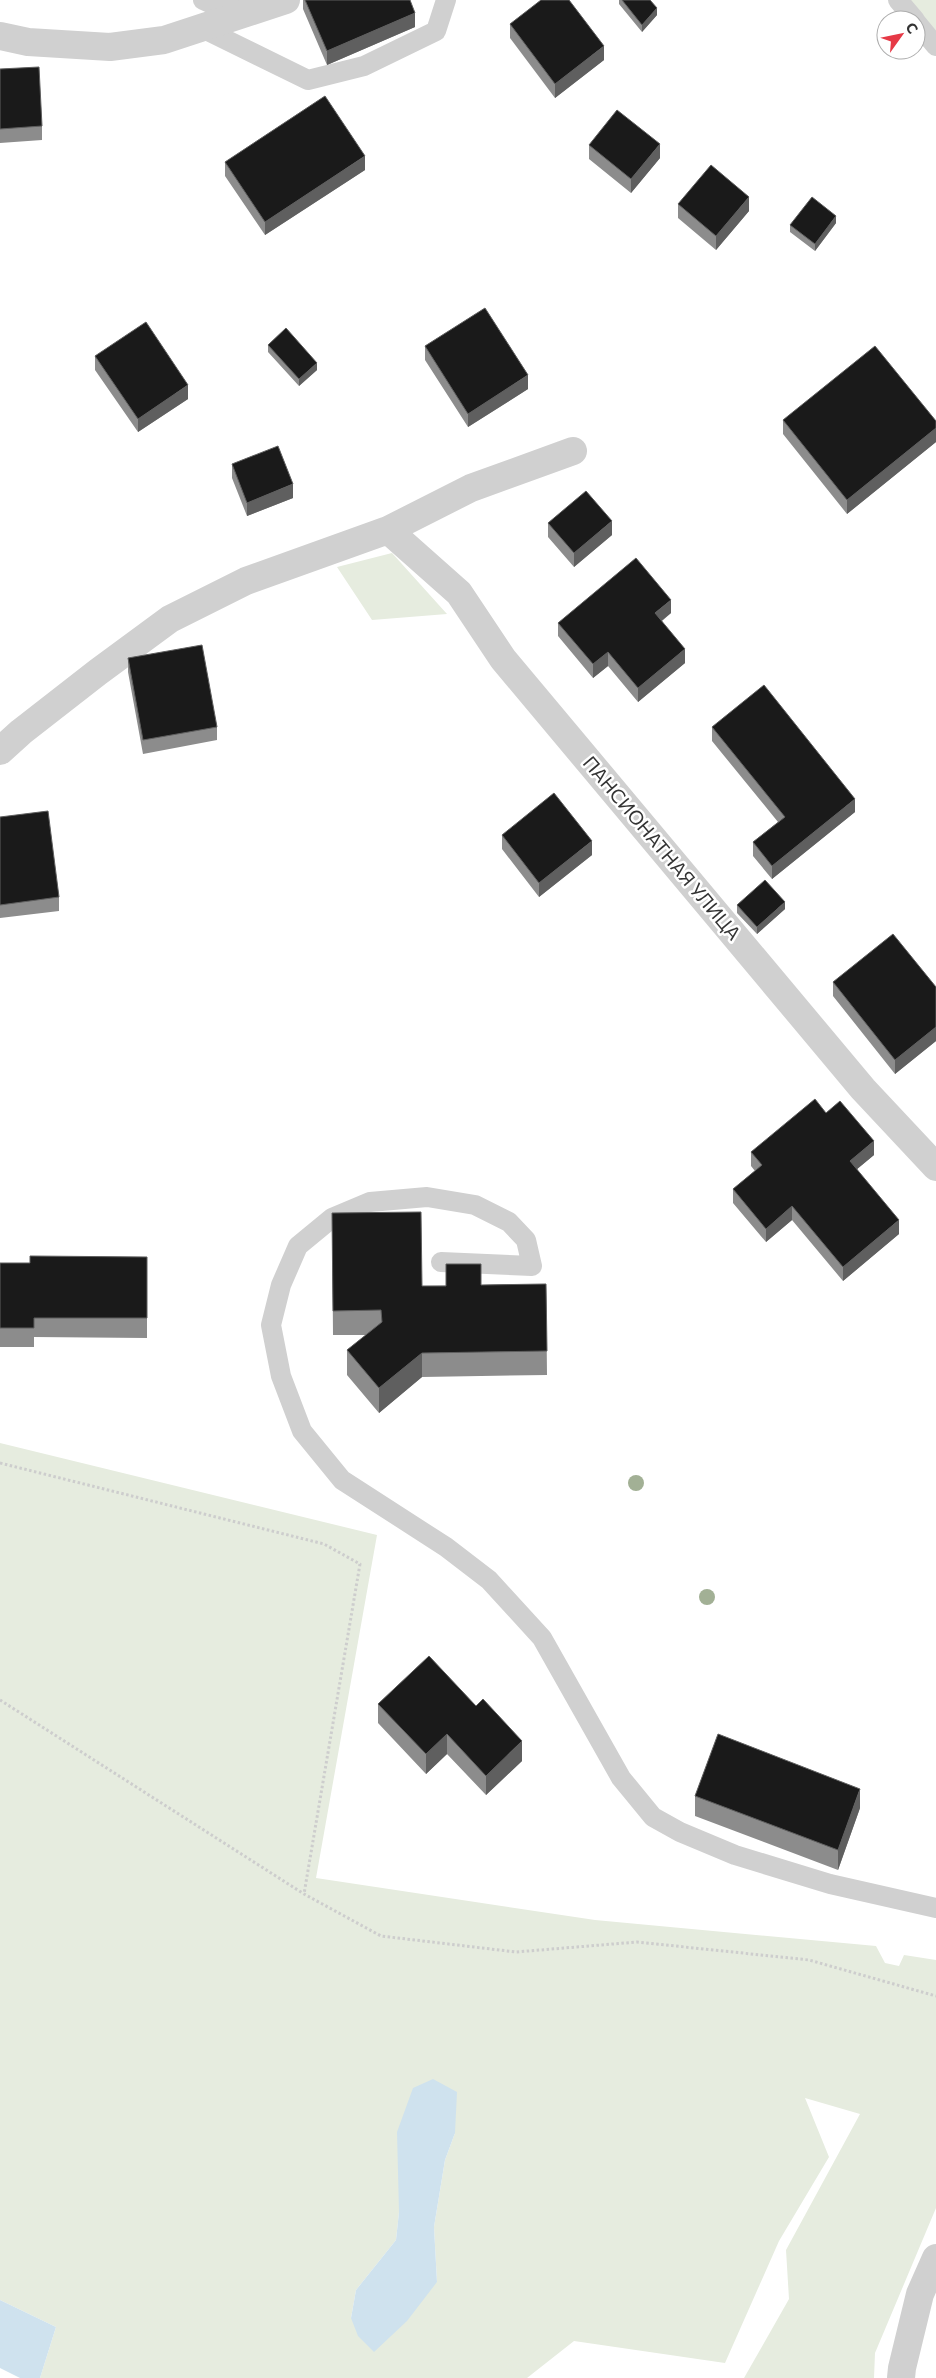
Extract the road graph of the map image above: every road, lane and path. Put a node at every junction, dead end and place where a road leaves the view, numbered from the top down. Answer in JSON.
{"nodes":[{"id":1,"x":203,"y":0,"type":"edge"},
{"id":2,"x":446,"y":0,"type":"edge"},
{"id":3,"x":898,"y":0,"type":"edge"},
{"id":4,"x":275,"y":3,"type":"edge"},
{"id":5,"x":906,"y":10,"type":"edge"},
{"id":6,"x":202,"y":28,"type":"junction"},
{"id":7,"x":926,"y":34,"type":"edge"},
{"id":8,"x":0,"y":36,"type":"edge"},
{"id":9,"x":936,"y":46,"type":"edge"},
{"id":10,"x":573,"y":451,"type":"dead end"},
{"id":11,"x":388,"y":530,"type":"junction"},
{"id":12,"x":0,"y":751,"type":"edge"},
{"id":13,"x":936,"y":1167,"type":"edge"},
{"id":14,"x":441,"y":1262,"type":"dead end"},
{"id":15,"x":0,"y":1463,"type":"edge"},
{"id":16,"x":0,"y":1700,"type":"edge"},
{"id":17,"x":304,"y":1894,"type":"junction"},
{"id":18,"x":936,"y":1908,"type":"edge"},
{"id":19,"x":936,"y":1996,"type":"edge"},
{"id":20,"x":936,"y":2258,"type":"edge"},
{"id":21,"x":902,"y":2378,"type":"edge"}],
"edges":[{"from":1,"to":4,"type":"lane"},
{"from":2,"to":6,"type":"lane"},
{"from":3,"to":5,"type":"lane"},
{"from":4,"to":6,"type":"street"},
{"from":6,"to":8,"type":"street"},
{"from":7,"to":9,"type":"lane"},
{"from":10,"to":11,"type":"street"},
{"from":11,"to":12,"type":"street"},
{"from":11,"to":13,"type":"street","name":"ПАНСИОНАТНАЯ УЛИЦА"},
{"from":14,"to":18,"type":"lane"},
{"from":15,"to":17,"type":"path"},
{"from":16,"to":17,"type":"path"},
{"from":17,"to":19,"type":"path"},
{"from":20,"to":21,"type":"street"}]}
